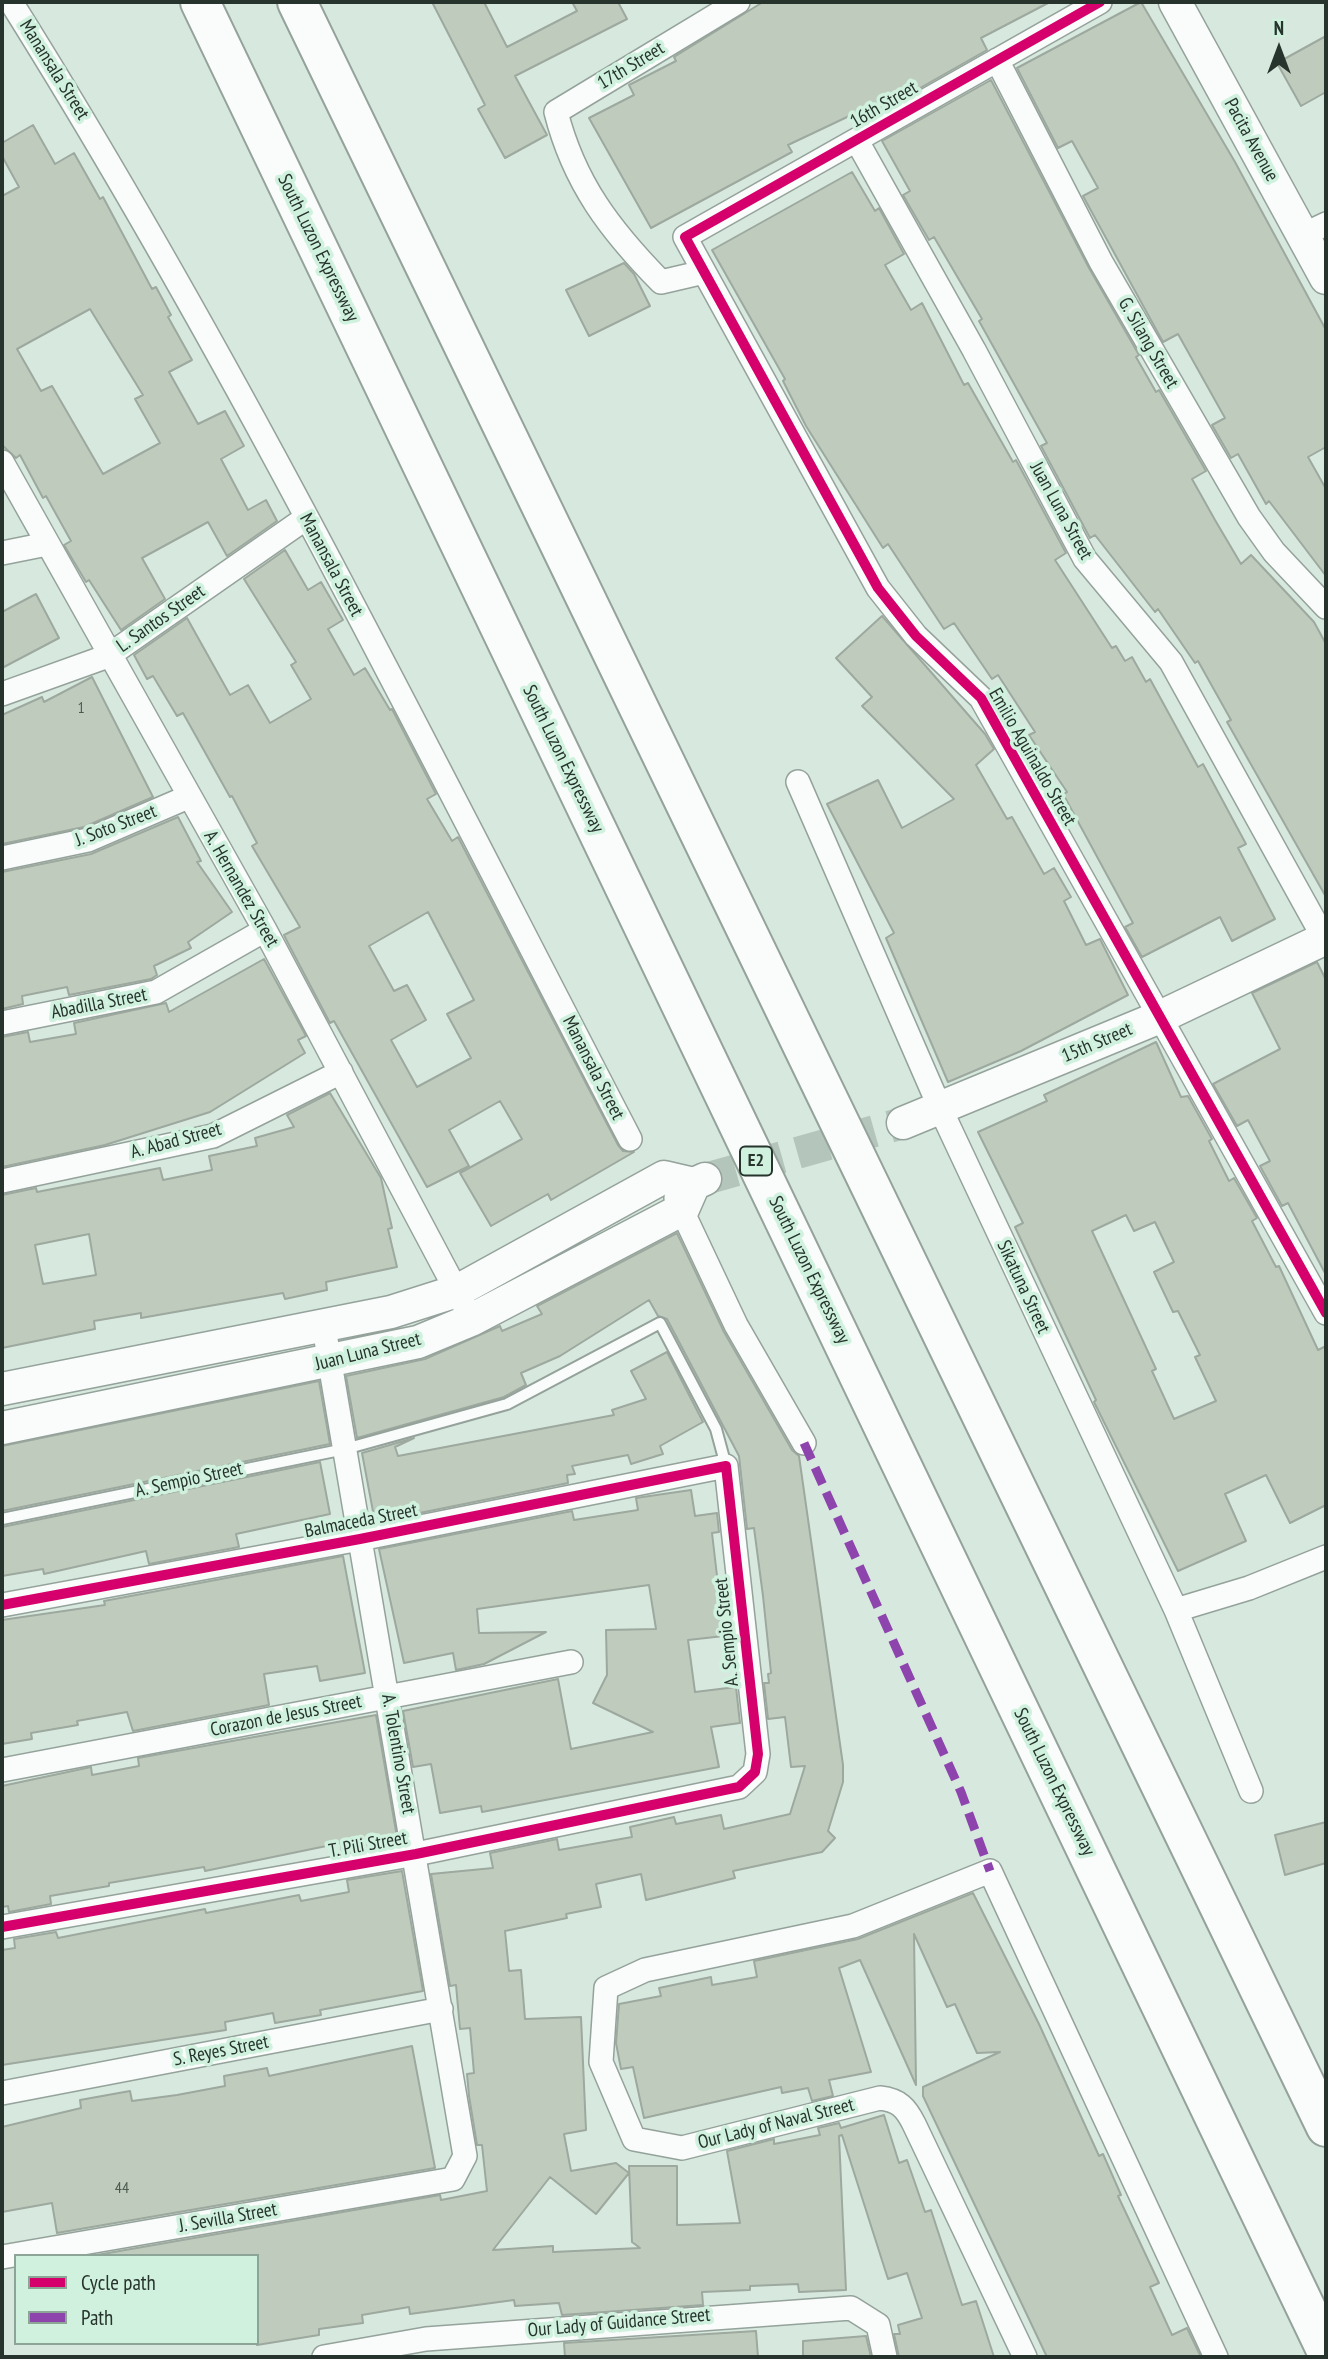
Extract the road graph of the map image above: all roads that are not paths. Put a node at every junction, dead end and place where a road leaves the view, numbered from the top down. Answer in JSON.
{"nodes":[{"id":1,"x":11,"y":2,"type":"edge"},
{"id":2,"x":200,"y":2,"type":"edge"},
{"id":3,"x":298,"y":2,"type":"edge"},
{"id":4,"x":738,"y":2,"type":"edge"},
{"id":5,"x":1100,"y":2,"type":"edge"},
{"id":6,"x":1175,"y":2,"type":"edge"},
{"id":7,"x":712,"y":8,"type":"edge"},
{"id":8,"x":997,"y":60,"type":"junction"},
{"id":9,"x":857,"y":141,"type":"junction"},
{"id":10,"x":1315,"y":230,"type":"edge"},
{"id":11,"x":685,"y":237,"type":"joint"},
{"id":12,"x":704,"y":272,"type":"junction"},
{"id":13,"x":1326,"y":278,"type":"edge"},
{"id":14,"x":2,"y":462,"type":"edge"},
{"id":15,"x":306,"y":517,"type":"junction"},
{"id":16,"x":47,"y":544,"type":"junction"},
{"id":17,"x":2,"y":553,"type":"edge"},
{"id":18,"x":1326,"y":607,"type":"edge"},
{"id":19,"x":108,"y":656,"type":"junction"},
{"id":20,"x":2,"y":694,"type":"edge"},
{"id":21,"x":798,"y":782,"type":"dead end"},
{"id":22,"x":188,"y":797,"type":"junction"},
{"id":23,"x":2,"y":858,"type":"edge"},
{"id":24,"x":265,"y":930,"type":"junction"},
{"id":25,"x":1326,"y":939,"type":"edge"},
{"id":26,"x":1160,"y":1017,"type":"junction"},
{"id":27,"x":2,"y":1023,"type":"edge"},
{"id":28,"x":341,"y":1072,"type":"junction"},
{"id":29,"x":940,"y":1108,"type":"junction"},
{"id":30,"x":903,"y":1122,"type":"tunnel mouth"},
{"id":31,"x":630,"y":1139,"type":"dead end"},
{"id":32,"x":2,"y":1181,"type":"edge"},
{"id":33,"x":686,"y":1187,"type":"junction"},
{"id":34,"x":457,"y":1291,"type":"junction"},
{"id":35,"x":1326,"y":1313,"type":"edge"},
{"id":36,"x":471,"y":1320,"type":"junction"},
{"id":37,"x":324,"y":1328,"type":"junction"},
{"id":38,"x":330,"y":1362,"type":"junction"},
{"id":39,"x":2,"y":1389,"type":"edge"},
{"id":40,"x":2,"y":1428,"type":"edge"},
{"id":41,"x":804,"y":1443,"type":"dead end"},
{"id":42,"x":345,"y":1449,"type":"junction"},
{"id":43,"x":726,"y":1466,"type":"junction"},
{"id":44,"x":2,"y":1519,"type":"edge"},
{"id":45,"x":360,"y":1539,"type":"junction"},
{"id":46,"x":1326,"y":1557,"type":"edge"},
{"id":47,"x":2,"y":1605,"type":"edge"},
{"id":48,"x":1176,"y":1610,"type":"junction"},
{"id":49,"x":571,"y":1662,"type":"dead end"},
{"id":50,"x":388,"y":1697,"type":"junction"},
{"id":51,"x":2,"y":1770,"type":"edge"},
{"id":52,"x":738,"y":1787,"type":"joint"},
{"id":53,"x":1251,"y":1791,"type":"dead end"},
{"id":54,"x":416,"y":1854,"type":"junction"},
{"id":55,"x":2,"y":1927,"type":"edge"},
{"id":56,"x":441,"y":2009,"type":"junction"},
{"id":57,"x":2,"y":2093,"type":"edge"},
{"id":58,"x":1326,"y":2127,"type":"edge"},
{"id":59,"x":453,"y":2179,"type":"joint"},
{"id":60,"x":19,"y":2254,"type":"edge"},
{"id":61,"x":1326,"y":2350,"type":"edge"},
{"id":62,"x":324,"y":2357,"type":"edge"},
{"id":63,"x":885,"y":2357,"type":"edge"},
{"id":64,"x":1025,"y":2357,"type":"edge"},
{"id":65,"x":1216,"y":2357,"type":"edge"}],
"edges":[{"from":1,"to":15,"type":"street","name":"Manansala Street"},
{"from":2,"to":61,"type":"highway","name":"South Luzon Expressway","number":"E2"},
{"from":3,"to":58,"type":"highway"},
{"from":4,"to":7,"type":"street","name":"17th Street"},
{"from":5,"to":8,"type":"street","name":"16th Street"},
{"from":6,"to":10,"type":"street","name":"Pacita Avenue"},
{"from":7,"to":12,"type":"street","name":"17th Street"},
{"from":8,"to":9,"type":"street","name":"16th Street"},
{"from":8,"to":18,"type":"street","name":"G. Silang Street"},
{"from":9,"to":11,"type":"street","name":"16th Street"},
{"from":9,"to":25,"type":"street","name":"Juan Luna Street"},
{"from":10,"to":13,"type":"street","name":"Pacita Avenue"},
{"from":11,"to":12,"type":"street","name":"Emilio Aguinaldo Street"},
{"from":12,"to":26,"type":"street","name":"Emilio Aguinaldo Street"},
{"from":14,"to":16,"type":"street","name":"A. Hernandez Street"},
{"from":15,"to":19,"type":"street","name":"L. Santos Street"},
{"from":15,"to":31,"type":"street","name":"Manansala Street"},
{"from":16,"to":17,"type":"street"},
{"from":16,"to":19,"type":"street","name":"A. Hernandez Street"},
{"from":19,"to":20,"type":"street","name":"L. Santos Street"},
{"from":19,"to":22,"type":"street","name":"A. Hernandez Street"},
{"from":21,"to":29,"type":"street","name":"Sikatuna Street"},
{"from":22,"to":23,"type":"street","name":"J. Soto Street"},
{"from":22,"to":24,"type":"street","name":"A. Hernandez Street"},
{"from":24,"to":27,"type":"street","name":"Abadilla Street"},
{"from":24,"to":28,"type":"street","name":"A. Hernandez Street"},
{"from":25,"to":26,"type":"street","name":"15th Street"},
{"from":26,"to":29,"type":"street","name":"15th Street"},
{"from":26,"to":35,"type":"street","name":"Emilio Aguinaldo Street"},
{"from":28,"to":32,"type":"street","name":"A. Abad Street"},
{"from":28,"to":34,"type":"street","name":"A. Hernandez Street"},
{"from":29,"to":30,"type":"street","name":"15th Street"},
{"from":29,"to":48,"type":"street","name":"Sikatuna Street"},
{"from":33,"to":34,"type":"street","name":"Juan Luna Street"},
{"from":33,"to":36,"type":"street","name":"Juan Luna Street"},
{"from":33,"to":41,"type":"street"},
{"from":34,"to":36,"type":"street","name":"A. Hernandez Street"},
{"from":34,"to":37,"type":"street","name":"Juan Luna Street"},
{"from":36,"to":38,"type":"street","name":"Juan Luna Street"},
{"from":37,"to":38,"type":"street","name":"A. Tolentino Street"},
{"from":37,"to":39,"type":"street","name":"Juan Luna Street"},
{"from":38,"to":40,"type":"street","name":"Juan Luna Street"},
{"from":38,"to":42,"type":"street","name":"A. Tolentino Street"},
{"from":42,"to":43,"type":"lane","name":"A. Sempio Street"},
{"from":42,"to":44,"type":"lane","name":"A. Sempio Street"},
{"from":42,"to":45,"type":"street","name":"A. Tolentino Street"},
{"from":43,"to":45,"type":"street","name":"Balmaceda Street"},
{"from":43,"to":52,"type":"street","name":"A. Sempio Street"},
{"from":45,"to":47,"type":"street","name":"Balmaceda Street"},
{"from":45,"to":50,"type":"street","name":"A. Tolentino Street"},
{"from":46,"to":48,"type":"street"},
{"from":48,"to":53,"type":"street","name":"Sikatuna Street"},
{"from":49,"to":50,"type":"street","name":"Corazon de Jesus Street"},
{"from":50,"to":51,"type":"street","name":"Corazon de Jesus Street"},
{"from":50,"to":54,"type":"street","name":"A. Tolentino Street"},
{"from":52,"to":54,"type":"street","name":"T. Pili Street"},
{"from":54,"to":55,"type":"street","name":"T. Pili Street"},
{"from":54,"to":56,"type":"street","name":"A. Tolentino Street"},
{"from":56,"to":57,"type":"street","name":"S. Reyes Street"},
{"from":56,"to":59,"type":"street","name":"A. Tolentino Street"},
{"from":59,"to":60,"type":"street","name":"J. Sevilla Street"},
{"from":62,"to":63,"type":"street","name":"Our Lady of Guidance Street"},
{"from":64,"to":65,"type":"street","name":"Our Lady of Naval Street"}]}
